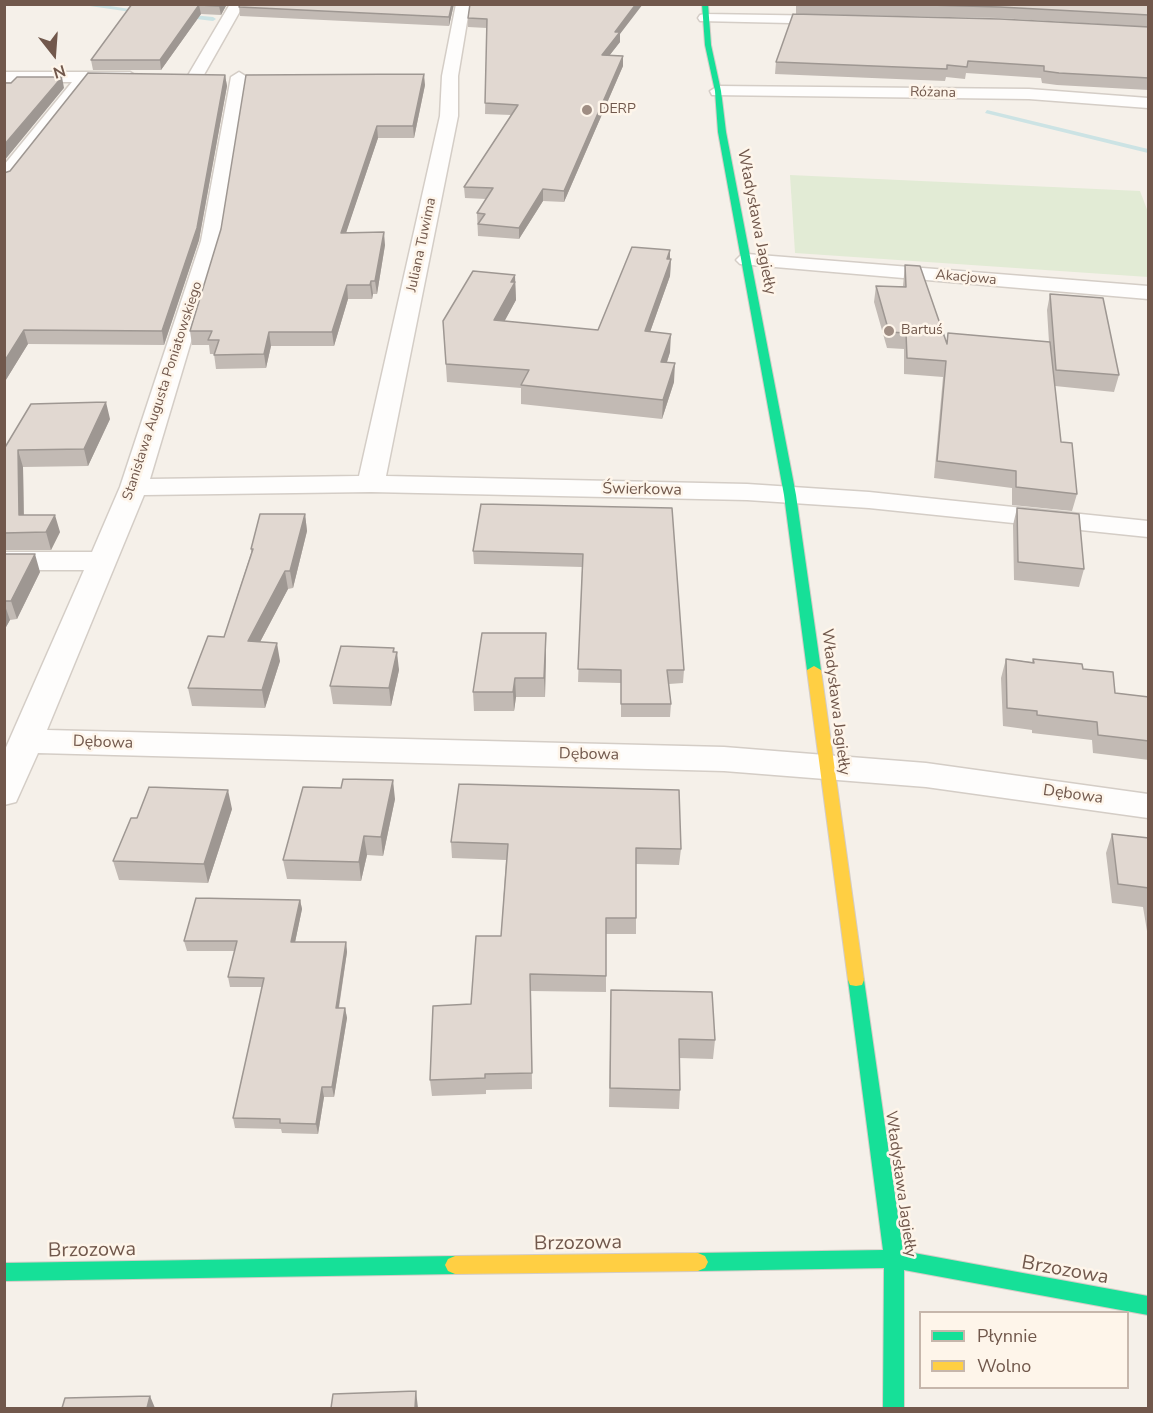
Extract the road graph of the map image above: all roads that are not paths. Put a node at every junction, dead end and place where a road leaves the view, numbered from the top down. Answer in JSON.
{"nodes":[{"id":1,"x":237,"y":4,"type":"edge"},
{"id":2,"x":463,"y":4,"type":"edge"},
{"id":3,"x":705,"y":11,"type":"edge"},
{"id":4,"x":848,"y":21,"type":"edge"},
{"id":5,"x":84,"y":77,"type":"junction"},
{"id":6,"x":148,"y":77,"type":"edge"},
{"id":7,"x":178,"y":77,"type":"edge"},
{"id":8,"x":195,"y":77,"type":"junction"},
{"id":9,"x":4,"y":78,"type":"edge"},
{"id":10,"x":718,"y":92,"type":"junction"},
{"id":11,"x":1149,"y":103,"type":"edge"},
{"id":12,"x":4,"y":178,"type":"edge"},
{"id":13,"x":747,"y":260,"type":"junction"},
{"id":14,"x":1149,"y":293,"type":"edge"},
{"id":15,"x":371,"y":484,"type":"junction"},
{"id":16,"x":134,"y":487,"type":"junction"},
{"id":17,"x":790,"y":495,"type":"junction"},
{"id":18,"x":1149,"y":529,"type":"edge"},
{"id":19,"x":4,"y":561,"type":"edge"},
{"id":20,"x":102,"y":561,"type":"junction"},
{"id":21,"x":27,"y":741,"type":"junction"},
{"id":22,"x":826,"y":766,"type":"junction"},
{"id":23,"x":4,"y":793,"type":"edge"},
{"id":24,"x":1149,"y":806,"type":"edge"},
{"id":25,"x":894,"y":1259,"type":"junction"},
{"id":26,"x":4,"y":1272,"type":"edge"},
{"id":27,"x":1149,"y":1306,"type":"edge"},
{"id":28,"x":892,"y":1408,"type":"edge"}],
"edges":[{"from":1,"to":8,"type":"street"},
{"from":2,"to":15,"type":"street","name":"Juliana Tuwima"},
{"from":3,"to":4,"type":"street"},
{"from":3,"to":10,"type":"street","name":"Władysława Jagiełły"},
{"from":5,"to":6,"type":"street"},
{"from":5,"to":9,"type":"street"},
{"from":5,"to":12,"type":"street"},
{"from":7,"to":8,"type":"street"},
{"from":8,"to":16,"type":"street","name":"Stanisława Augusta Poniatowskiego"},
{"from":10,"to":11,"type":"street","name":"Różana"},
{"from":10,"to":13,"type":"street","name":"Władysława Jagiełły"},
{"from":13,"to":14,"type":"street","name":"Akacjowa"},
{"from":13,"to":17,"type":"street","name":"Władysława Jagiełły"},
{"from":15,"to":16,"type":"street","name":"Świerkowa"},
{"from":15,"to":17,"type":"street","name":"Świerkowa"},
{"from":16,"to":20,"type":"street","name":"Stanisława Augusta Poniatowskiego"},
{"from":17,"to":18,"type":"street","name":"Świerkowa"},
{"from":17,"to":22,"type":"street","name":"Władysława Jagiełły"},
{"from":19,"to":20,"type":"street"},
{"from":20,"to":21,"type":"street","name":"Stanisława Augusta Poniatowskiego"},
{"from":21,"to":22,"type":"street","name":"Dębowa"},
{"from":21,"to":23,"type":"street","name":"Stanisława Augusta Poniatowskiego"},
{"from":22,"to":24,"type":"street","name":"Dębowa"},
{"from":22,"to":25,"type":"street","name":"Władysława Jagiełły"},
{"from":25,"to":26,"type":"street","name":"Brzozowa"},
{"from":25,"to":27,"type":"street","name":"Brzozowa"},
{"from":25,"to":28,"type":"street","name":"Władysława Jagiełły"}]}
